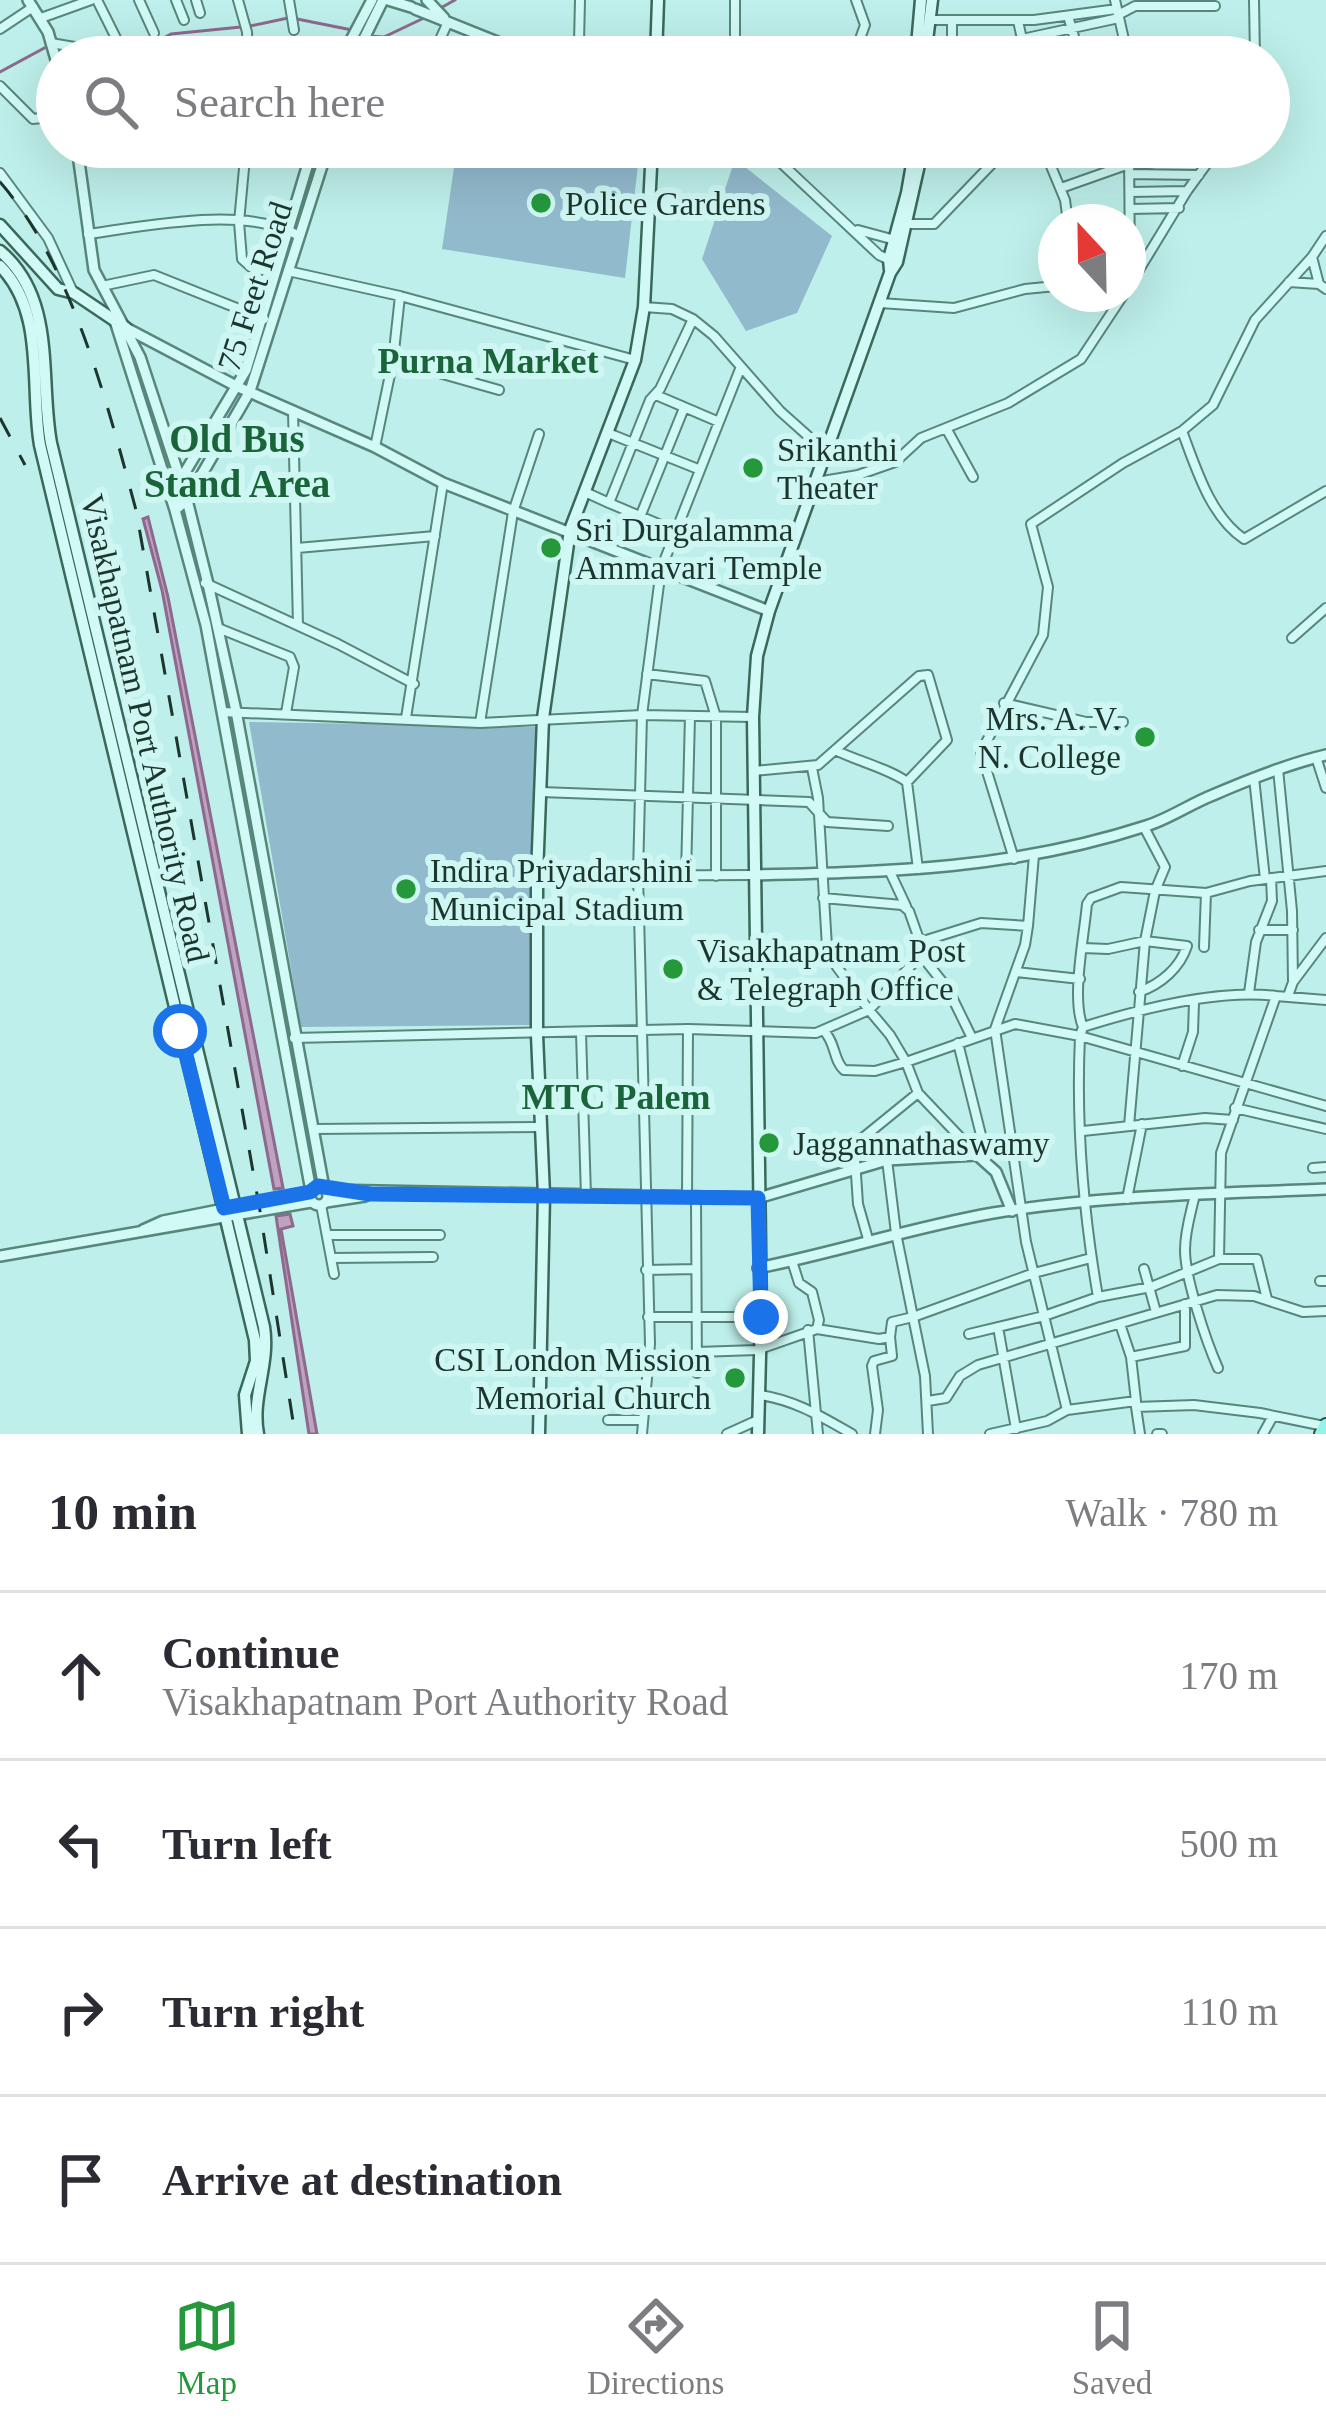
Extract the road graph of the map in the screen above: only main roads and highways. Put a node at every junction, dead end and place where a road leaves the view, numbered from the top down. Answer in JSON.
{"nodes":[{"id":1,"x":658,"y":0,"type":"edge"},
{"id":2,"x":921,"y":0,"type":"edge"},
{"id":3,"x":932,"y":0,"type":"edge"},
{"id":4,"x":657,"y":36,"type":"edge"},
{"id":5,"x":918,"y":36,"type":"edge"},
{"id":6,"x":928,"y":36,"type":"edge"},
{"id":7,"x":651,"y":168,"type":"edge"},
{"id":8,"x":914,"y":168,"type":"edge"},
{"id":9,"x":916,"y":168,"type":"edge"},
{"id":10,"x":0,"y":225,"type":"edge"},
{"id":11,"x":898,"y":241,"type":"junction"},
{"id":12,"x":0,"y":251,"type":"edge"},
{"id":13,"x":0,"y":266,"type":"edge"},
{"id":14,"x":118,"y":320,"type":"road end"},
{"id":15,"x":230,"y":1212,"type":"junction"},
{"id":16,"x":253,"y":1434,"type":"edge"},
{"id":17,"x":539,"y":1434,"type":"edge"},
{"id":18,"x":758,"y":1434,"type":"edge"}],
"edges":[{"from":1,"to":4,"type":"main road"},
{"from":2,"to":5,"type":"main road"},
{"from":3,"to":6,"type":"main road"},
{"from":7,"to":17,"type":"main road"},
{"from":8,"to":11,"type":"main road"},
{"from":9,"to":11,"type":"main road"},
{"from":10,"to":14,"type":"main road"},
{"from":11,"to":18,"type":"main road"},
{"from":12,"to":15,"type":"main road","name":"Visakhapatnam Port Authority Road"},
{"from":13,"to":15,"type":"main road","name":"Visakhapatnam Port Authority Road"},
{"from":15,"to":16,"type":"main road","name":"Visakhapatnam Port Authority Road"}]}
